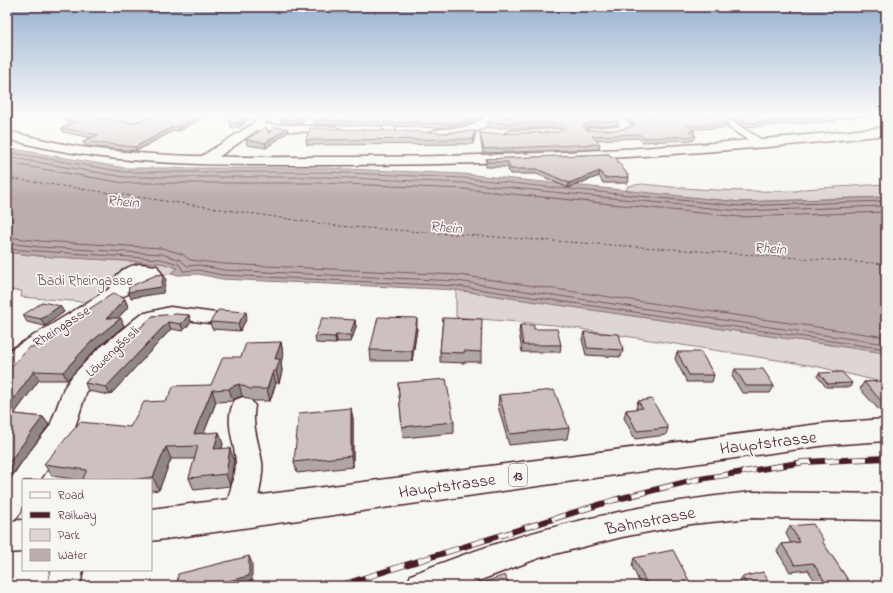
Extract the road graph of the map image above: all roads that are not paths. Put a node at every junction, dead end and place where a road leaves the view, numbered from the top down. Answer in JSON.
{"nodes":[{"id":1,"x":38,"y":144,"type":"edge"},
{"id":2,"x":228,"y":144,"type":"edge"},
{"id":3,"x":751,"y":144,"type":"edge"},
{"id":4,"x":201,"y":160,"type":"junction"},
{"id":5,"x":116,"y":292,"type":"edge"},
{"id":6,"x":209,"y":317,"type":"dead end"},
{"id":7,"x":7,"y":362,"type":"edge"},
{"id":8,"x":243,"y":406,"type":"dead end"},
{"id":9,"x":886,"y":430,"type":"edge"},
{"id":10,"x":26,"y":479,"type":"edge"},
{"id":11,"x":22,"y":486,"type":"edge"},
{"id":12,"x":886,"y":507,"type":"edge"},
{"id":13,"x":7,"y":510,"type":"edge"},
{"id":14,"x":240,"y":514,"type":"junction"},
{"id":15,"x":152,"y":525,"type":"edge"},
{"id":16,"x":7,"y":536,"type":"edge"},
{"id":17,"x":22,"y":536,"type":"edge"},
{"id":18,"x":66,"y":571,"type":"edge"},
{"id":19,"x":64,"y":586,"type":"edge"},
{"id":20,"x":422,"y":586,"type":"edge"}],
"edges":[{"from":1,"to":4,"type":"main road"},
{"from":2,"to":4,"type":"street"},
{"from":3,"to":4,"type":"main road"},
{"from":5,"to":7,"type":"street","name":"Rheingasse"},
{"from":6,"to":10,"type":"street","name":"Löwengässli"},
{"from":8,"to":14,"type":"street"},
{"from":9,"to":14,"type":"main road","name":"Hauptstrasse","number":"13"},
{"from":11,"to":13,"type":"street"},
{"from":12,"to":20,"type":"street","name":"Bahnstrasse"},
{"from":14,"to":15,"type":"main road","name":"Hauptstrasse","number":"13"},
{"from":16,"to":17,"type":"main road"},
{"from":18,"to":19,"type":"street"}]}
